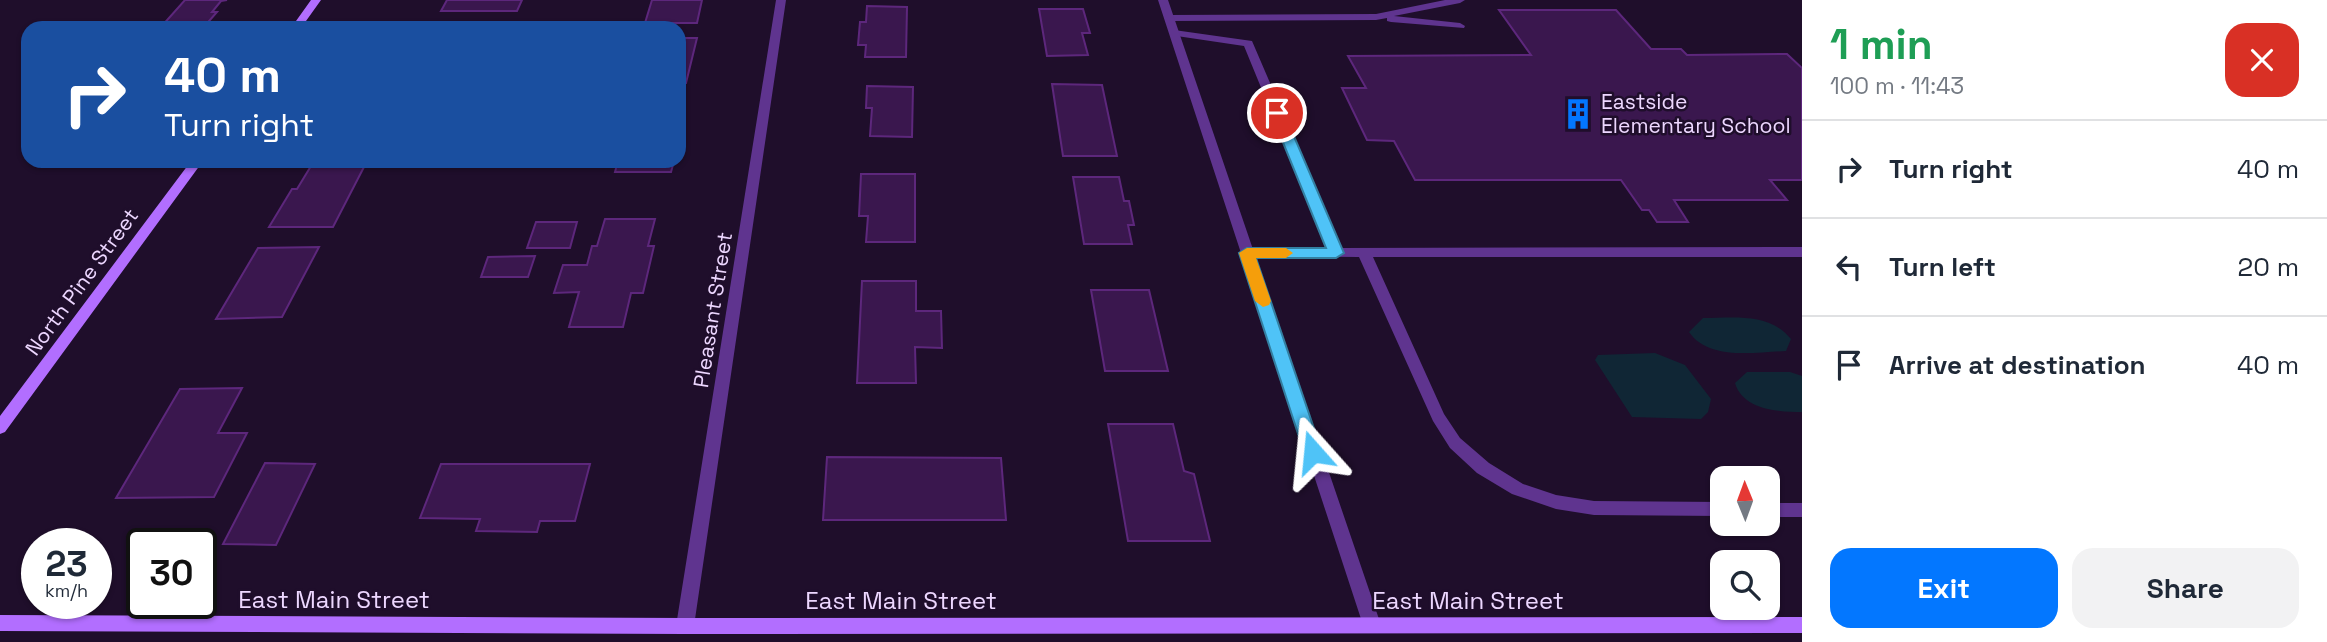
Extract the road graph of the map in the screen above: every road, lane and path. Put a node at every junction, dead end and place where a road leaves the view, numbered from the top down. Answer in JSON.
{"nodes":[{"id":1,"x":316,"y":0,"type":"edge"},
{"id":2,"x":781,"y":0,"type":"edge"},
{"id":3,"x":1163,"y":0,"type":"edge"},
{"id":4,"x":1460,"y":0,"type":"edge"},
{"id":5,"x":1376,"y":17,"type":"junction"},
{"id":6,"x":1169,"y":18,"type":"junction"},
{"id":7,"x":301,"y":21,"type":"edge"},
{"id":8,"x":1460,"y":26,"type":"dead end"},
{"id":9,"x":1174,"y":33,"type":"junction"},
{"id":10,"x":192,"y":168,"type":"edge"},
{"id":11,"x":1802,"y":252,"type":"edge"},
{"id":12,"x":1247,"y":253,"type":"junction"},
{"id":13,"x":1336,"y":253,"type":"junction"},
{"id":14,"x":1364,"y":253,"type":"junction"},
{"id":15,"x":0,"y":428,"type":"edge"},
{"id":16,"x":1710,"y":509,"type":"edge"},
{"id":17,"x":1780,"y":510,"type":"edge"},
{"id":18,"x":1802,"y":510,"type":"edge"},
{"id":19,"x":0,"y":622,"type":"edge"},
{"id":20,"x":1372,"y":625,"type":"junction"},
{"id":21,"x":1802,"y":625,"type":"edge"},
{"id":22,"x":685,"y":626,"type":"junction"}],
"edges":[{"from":1,"to":7,"type":"street"},
{"from":2,"to":22,"type":"street","name":"Pleasant Street"},
{"from":3,"to":6,"type":"street"},
{"from":4,"to":5,"type":"street"},
{"from":5,"to":6,"type":"street"},
{"from":5,"to":8,"type":"street"},
{"from":6,"to":9,"type":"street"},
{"from":9,"to":12,"type":"street"},
{"from":9,"to":13,"type":"street"},
{"from":10,"to":15,"type":"street","name":"North Pine Street"},
{"from":11,"to":14,"type":"street"},
{"from":12,"to":13,"type":"street"},
{"from":12,"to":20,"type":"street"},
{"from":13,"to":14,"type":"street"},
{"from":14,"to":16,"type":"street"},
{"from":17,"to":18,"type":"street"},
{"from":19,"to":22,"type":"street","name":"East Main Street"},
{"from":20,"to":21,"type":"street","name":"East Main Street"},
{"from":20,"to":22,"type":"street","name":"East Main Street"}]}
